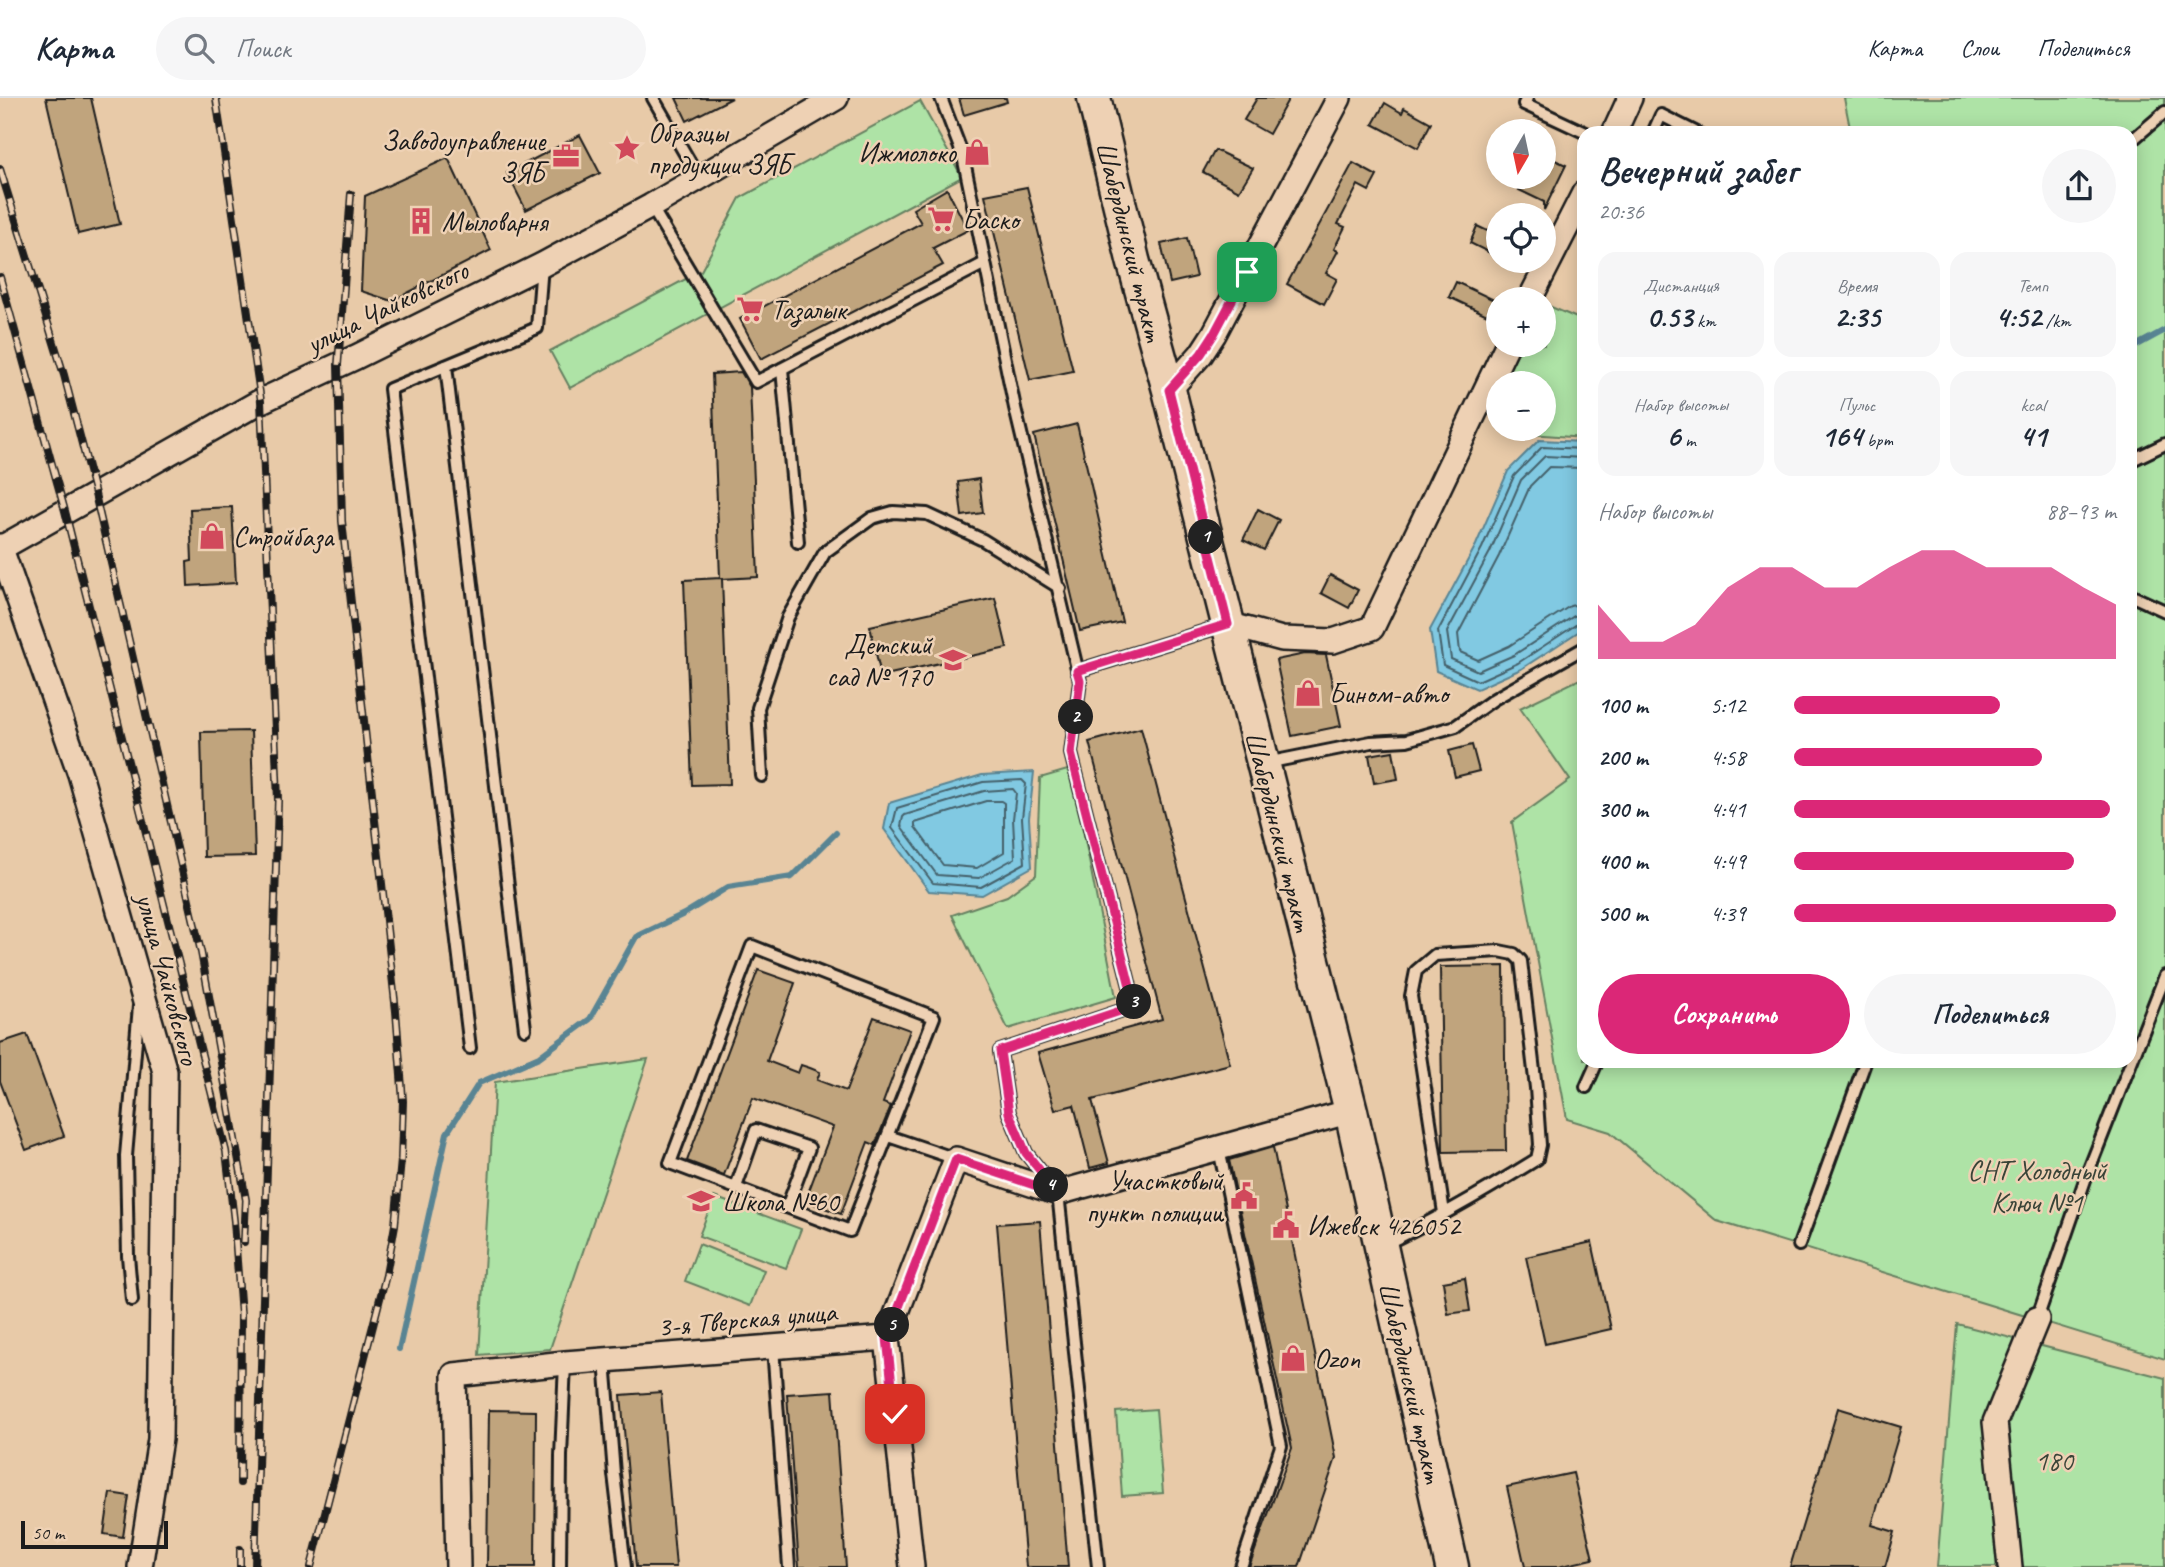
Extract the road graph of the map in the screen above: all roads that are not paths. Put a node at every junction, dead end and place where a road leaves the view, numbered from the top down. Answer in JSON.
{"nodes":[{"id":1,"x":653,"y":98,"type":"edge"},
{"id":2,"x":836,"y":98,"type":"edge"},
{"id":3,"x":941,"y":98,"type":"edge"},
{"id":4,"x":1094,"y":98,"type":"edge"},
{"id":5,"x":1339,"y":98,"type":"edge"},
{"id":6,"x":1527,"y":98,"type":"edge"},
{"id":7,"x":1630,"y":98,"type":"edge"},
{"id":8,"x":2165,"y":112,"type":"edge"},
{"id":9,"x":1617,"y":126,"type":"edge"},
{"id":10,"x":1656,"y":126,"type":"edge"},
{"id":11,"x":1683,"y":126,"type":"edge"},
{"id":12,"x":1577,"y":128,"type":"edge"},
{"id":13,"x":2137,"y":136,"type":"edge"},
{"id":14,"x":699,"y":178,"type":"junction"},
{"id":15,"x":651,"y":206,"type":"junction"},
{"id":16,"x":1577,"y":207,"type":"edge"},
{"id":17,"x":985,"y":263,"type":"junction"},
{"id":18,"x":542,"y":265,"type":"junction"},
{"id":19,"x":1536,"y":287,"type":"edge"},
{"id":20,"x":1501,"y":357,"type":"edge"},
{"id":21,"x":446,"y":366,"type":"junction"},
{"id":22,"x":782,"y":369,"type":"junction"},
{"id":23,"x":1169,"y":390,"type":"junction"},
{"id":24,"x":2165,"y":443,"type":"edge"},
{"id":25,"x":2137,"y":457,"type":"edge"},
{"id":26,"x":797,"y":542,"type":"dead end"},
{"id":27,"x":0,"y":547,"type":"edge"},
{"id":28,"x":1059,"y":588,"type":"junction"},
{"id":29,"x":2137,"y":598,"type":"edge"},
{"id":30,"x":2165,"y":611,"type":"edge"},
{"id":31,"x":1228,"y":624,"type":"junction"},
{"id":32,"x":1577,"y":652,"type":"edge"},
{"id":33,"x":1077,"y":671,"type":"junction"},
{"id":34,"x":1262,"y":764,"type":"junction"},
{"id":35,"x":762,"y":776,"type":"dead end"},
{"id":36,"x":2165,"y":976,"type":"edge"},
{"id":37,"x":141,"y":986,"type":"junction"},
{"id":38,"x":525,"y":1029,"type":"dead end"},
{"id":39,"x":2137,"y":1047,"type":"edge"},
{"id":40,"x":470,"y":1048,"type":"dead end"},
{"id":41,"x":1594,"y":1068,"type":"edge"},
{"id":42,"x":1863,"y":1068,"type":"edge"},
{"id":43,"x":2129,"y":1068,"type":"edge"},
{"id":44,"x":1586,"y":1087,"type":"dead end"},
{"id":45,"x":1350,"y":1111,"type":"junction"},
{"id":46,"x":888,"y":1136,"type":"junction"},
{"id":47,"x":1219,"y":1149,"type":"junction"},
{"id":48,"x":956,"y":1159,"type":"junction"},
{"id":49,"x":736,"y":1187,"type":"junction"},
{"id":50,"x":1058,"y":1193,"type":"junction"},
{"id":51,"x":787,"y":1207,"type":"junction"},
{"id":52,"x":1444,"y":1213,"type":"junction"},
{"id":53,"x":1799,"y":1245,"type":"dead end"},
{"id":54,"x":1381,"y":1246,"type":"junction"},
{"id":55,"x":132,"y":1300,"type":"dead end"},
{"id":56,"x":2037,"y":1319,"type":"joint"},
{"id":57,"x":887,"y":1338,"type":"junction"},
{"id":58,"x":773,"y":1347,"type":"junction"},
{"id":59,"x":605,"y":1360,"type":"junction"},
{"id":60,"x":565,"y":1363,"type":"junction"},
{"id":61,"x":139,"y":1567,"type":"edge"},
{"id":62,"x":458,"y":1567,"type":"edge"},
{"id":63,"x":560,"y":1567,"type":"edge"},
{"id":64,"x":625,"y":1567,"type":"edge"},
{"id":65,"x":789,"y":1567,"type":"edge"},
{"id":66,"x":912,"y":1567,"type":"edge"},
{"id":67,"x":1098,"y":1567,"type":"edge"},
{"id":68,"x":1241,"y":1567,"type":"edge"},
{"id":69,"x":1452,"y":1567,"type":"edge"},
{"id":70,"x":2010,"y":1567,"type":"edge"}],
"edges":[{"from":1,"to":14,"type":"lane"},
{"from":2,"to":14,"type":"street","name":"улица Чайковского"},
{"from":3,"to":17,"type":"lane"},
{"from":4,"to":23,"type":"main road","name":"Шабердинский тракт"},
{"from":5,"to":23,"type":"street"},
{"from":6,"to":12,"type":"lane"},
{"from":7,"to":9,"type":"street"},
{"from":8,"to":13,"type":"lane"},
{"from":10,"to":11,"type":"lane"},
{"from":14,"to":15,"type":"street","name":"улица Чайковского"},
{"from":15,"to":18,"type":"street","name":"улица Чайковского"},
{"from":15,"to":22,"type":"lane"},
{"from":16,"to":19,"type":"street"},
{"from":17,"to":22,"type":"lane"},
{"from":17,"to":28,"type":"lane"},
{"from":18,"to":21,"type":"lane"},
{"from":18,"to":27,"type":"street","name":"улица Чайковского"},
{"from":20,"to":31,"type":"street"},
{"from":21,"to":38,"type":"lane"},
{"from":21,"to":40,"type":"lane"},
{"from":22,"to":26,"type":"lane"},
{"from":23,"to":31,"type":"main road","name":"Шабердинский тракт"},
{"from":24,"to":25,"type":"lane"},
{"from":27,"to":37,"type":"street","name":"улица Чайковского"},
{"from":28,"to":33,"type":"lane"},
{"from":28,"to":35,"type":"lane"},
{"from":29,"to":30,"type":"lane"},
{"from":31,"to":33,"type":"lane"},
{"from":31,"to":34,"type":"main road","name":"Шабердинский тракт"},
{"from":32,"to":34,"type":"lane"},
{"from":33,"to":50,"type":"lane"},
{"from":34,"to":45,"type":"main road","name":"Шабердинский тракт"},
{"from":36,"to":39,"type":"lane"},
{"from":37,"to":55,"type":"lane"},
{"from":37,"to":61,"type":"street","name":"улица Чайковского"},
{"from":41,"to":44,"type":"lane"},
{"from":42,"to":53,"type":"lane"},
{"from":43,"to":56,"type":"lane"},
{"from":45,"to":47,"type":"street"},
{"from":45,"to":54,"type":"main road","name":"Шабердинский тракт"},
{"from":46,"to":48,"type":"lane"},
{"from":46,"to":49,"type":"lane"},
{"from":46,"to":51,"type":"lane"},
{"from":47,"to":50,"type":"street"},
{"from":47,"to":68,"type":"lane"},
{"from":48,"to":50,"type":"street"},
{"from":48,"to":57,"type":"street"},
{"from":49,"to":51,"type":"lane"},
{"from":49,"to":51,"type":"lane"},
{"from":50,"to":67,"type":"lane"},
{"from":52,"to":52,"type":"lane"},
{"from":52,"to":54,"type":"lane"},
{"from":54,"to":69,"type":"main road","name":"Шабердинский тракт"},
{"from":56,"to":70,"type":"street"},
{"from":57,"to":58,"type":"street","name":"3-я Тверская улица"},
{"from":57,"to":66,"type":"street"},
{"from":58,"to":59,"type":"street","name":"3-я Тверская улица"},
{"from":58,"to":65,"type":"lane"},
{"from":59,"to":60,"type":"street","name":"3-я Тверская улица"},
{"from":59,"to":64,"type":"lane"},
{"from":60,"to":62,"type":"street","name":"3-я Тверская улица"},
{"from":60,"to":63,"type":"lane"}]}
